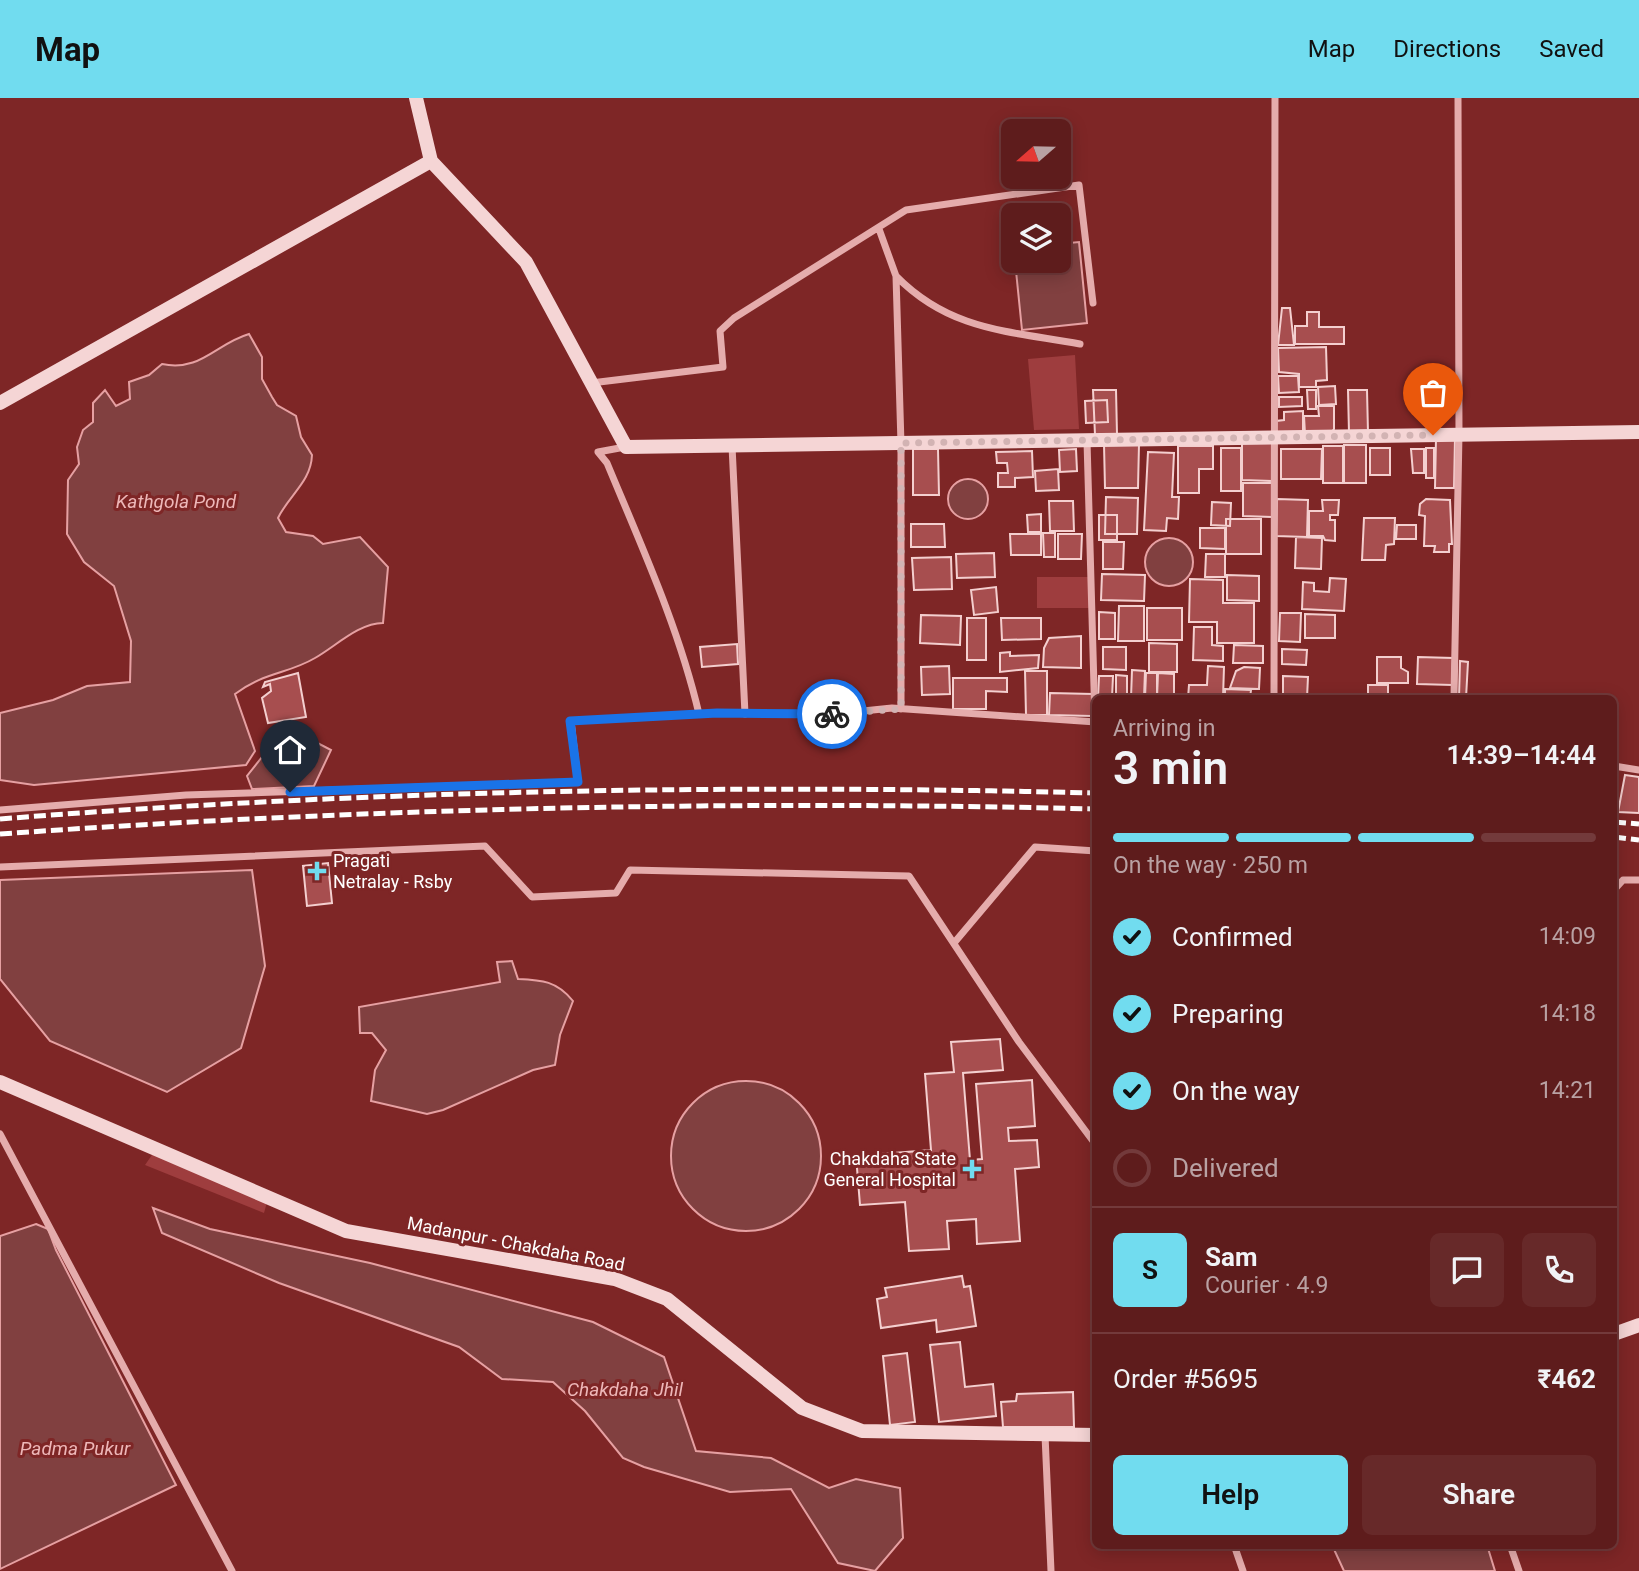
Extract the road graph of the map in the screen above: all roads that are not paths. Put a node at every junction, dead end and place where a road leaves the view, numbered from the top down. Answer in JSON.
{"nodes":[{"id":1,"x":416,"y":98,"type":"edge"},
{"id":2,"x":1275,"y":98,"type":"edge"},
{"id":3,"x":1458,"y":98,"type":"edge"},
{"id":4,"x":431,"y":162,"type":"junction"},
{"id":5,"x":879,"y":229,"type":"junction"},
{"id":6,"x":896,"y":275,"type":"junction"},
{"id":7,"x":1093,"y":303,"type":"dead end"},
{"id":8,"x":1080,"y":344,"type":"dead end"},
{"id":9,"x":591,"y":383,"type":"junction"},
{"id":10,"x":0,"y":403,"type":"edge"},
{"id":11,"x":1639,"y":432,"type":"edge"},
{"id":12,"x":1459,"y":434,"type":"junction"},
{"id":13,"x":1275,"y":437,"type":"junction"},
{"id":14,"x":1087,"y":441,"type":"junction"},
{"id":15,"x":901,"y":443,"type":"junction"},
{"id":16,"x":732,"y":446,"type":"junction"},
{"id":17,"x":626,"y":447,"type":"junction"},
{"id":18,"x":1094,"y":695,"type":"edge"},
{"id":19,"x":1274,"y":695,"type":"edge"},
{"id":20,"x":1454,"y":695,"type":"edge"},
{"id":21,"x":901,"y":709,"type":"junction"},
{"id":22,"x":745,"y":713,"type":"junction"},
{"id":23,"x":699,"y":714,"type":"junction"},
{"id":24,"x":1092,"y":722,"type":"edge"},
{"id":25,"x":1617,"y":766,"type":"edge"},
{"id":26,"x":1639,"y":770,"type":"edge"},
{"id":27,"x":0,"y":810,"type":"edge"},
{"id":28,"x":1092,"y":850,"type":"edge"},
{"id":29,"x":0,"y":867,"type":"edge"},
{"id":30,"x":1639,"y":880,"type":"edge"},
{"id":31,"x":1617,"y":887,"type":"edge"},
{"id":32,"x":954,"y":943,"type":"junction"},
{"id":33,"x":0,"y":1082,"type":"edge"},
{"id":34,"x":0,"y":1134,"type":"edge"},
{"id":35,"x":1092,"y":1140,"type":"edge"},
{"id":36,"x":1639,"y":1325,"type":"edge"},
{"id":37,"x":1617,"y":1333,"type":"edge"},
{"id":38,"x":1045,"y":1434,"type":"junction"},
{"id":39,"x":1092,"y":1435,"type":"edge"},
{"id":40,"x":1235,"y":1549,"type":"edge"},
{"id":41,"x":1511,"y":1549,"type":"edge"},
{"id":42,"x":232,"y":1571,"type":"edge"},
{"id":43,"x":1051,"y":1571,"type":"edge"},
{"id":44,"x":1243,"y":1571,"type":"edge"},
{"id":45,"x":1518,"y":1571,"type":"edge"}],
"edges":[{"from":1,"to":4,"type":"main road"},
{"from":2,"to":13,"type":"street"},
{"from":3,"to":12,"type":"street"},
{"from":4,"to":9,"type":"main road"},
{"from":4,"to":10,"type":"main road"},
{"from":5,"to":6,"type":"street"},
{"from":5,"to":7,"type":"street"},
{"from":5,"to":9,"type":"street"},
{"from":6,"to":8,"type":"street"},
{"from":6,"to":15,"type":"street"},
{"from":9,"to":17,"type":"main road"},
{"from":11,"to":12,"type":"main road"},
{"from":12,"to":13,"type":"main road"},
{"from":12,"to":20,"type":"street"},
{"from":13,"to":14,"type":"main road"},
{"from":13,"to":19,"type":"street"},
{"from":14,"to":15,"type":"main road"},
{"from":14,"to":18,"type":"street"},
{"from":15,"to":16,"type":"main road"},
{"from":15,"to":21,"type":"street"},
{"from":16,"to":17,"type":"main road"},
{"from":16,"to":22,"type":"street"},
{"from":17,"to":23,"type":"street"},
{"from":21,"to":22,"type":"street"},
{"from":21,"to":24,"type":"street"},
{"from":22,"to":23,"type":"street"},
{"from":23,"to":27,"type":"street"},
{"from":25,"to":26,"type":"street"},
{"from":28,"to":32,"type":"street"},
{"from":29,"to":32,"type":"street"},
{"from":30,"to":31,"type":"street"},
{"from":32,"to":35,"type":"street"},
{"from":33,"to":38,"type":"main road","name":"Madanpur - Chakdaha Road"},
{"from":34,"to":42,"type":"street"},
{"from":36,"to":37,"type":"main road"},
{"from":38,"to":39,"type":"main road","name":"Madanpur - Chakdaha Road"},
{"from":38,"to":43,"type":"street"},
{"from":40,"to":44,"type":"street"},
{"from":41,"to":45,"type":"street"}]}
